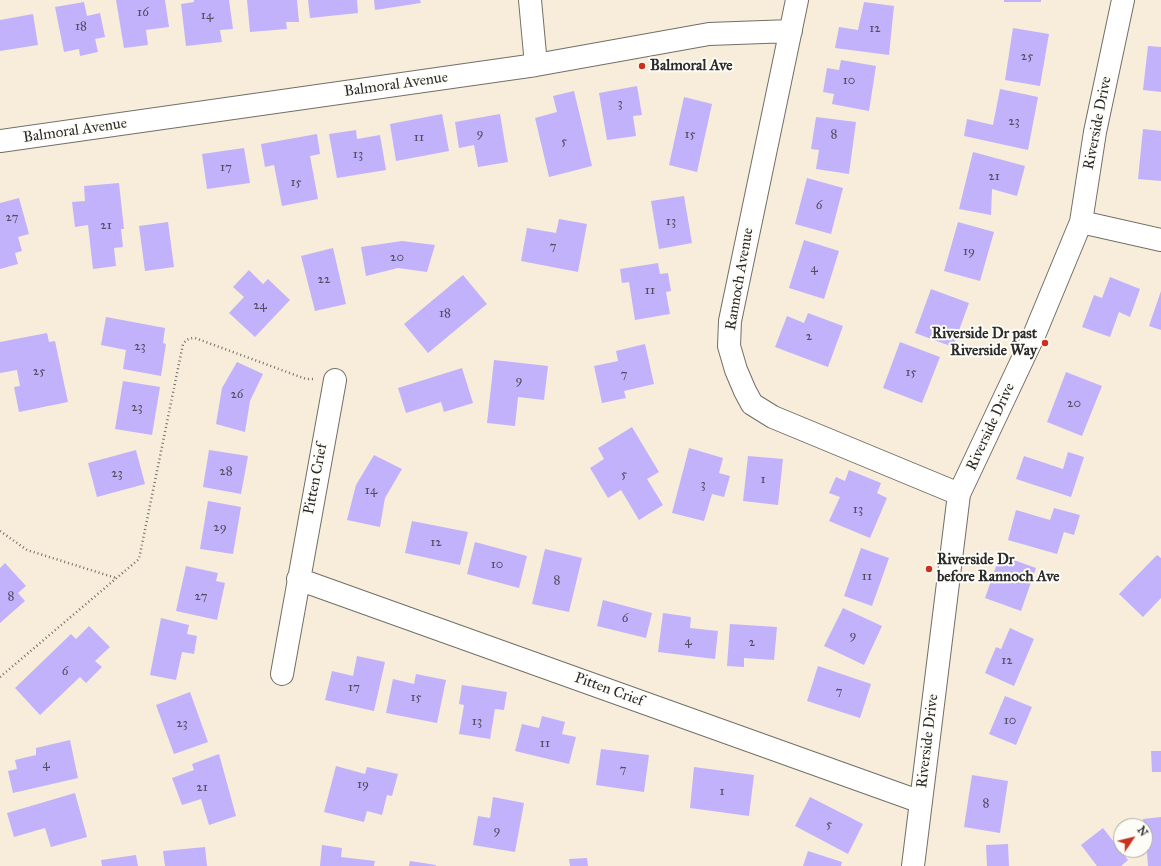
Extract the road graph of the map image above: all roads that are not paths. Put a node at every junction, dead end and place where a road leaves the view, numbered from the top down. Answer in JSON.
{"nodes":[{"id":1,"x":530,"y":0,"type":"edge"},
{"id":2,"x":797,"y":0,"type":"edge"},
{"id":3,"x":1123,"y":0,"type":"edge"},
{"id":4,"x":791,"y":30,"type":"junction"},
{"id":5,"x":536,"y":65,"type":"junction"},
{"id":6,"x":0,"y":141,"type":"edge"},
{"id":7,"x":1081,"y":222,"type":"junction"},
{"id":8,"x":1161,"y":240,"type":"edge"},
{"id":9,"x":334,"y":380,"type":"road end"},
{"id":10,"x":959,"y":494,"type":"junction"},
{"id":11,"x":298,"y":579,"type":"junction"},
{"id":12,"x":282,"y":674,"type":"dead end"},
{"id":13,"x":921,"y":802,"type":"junction"},
{"id":14,"x":914,"y":866,"type":"edge"}],
"edges":[{"from":1,"to":5,"type":"street"},
{"from":2,"to":4,"type":"street","name":"Rannoch Avenue"},
{"from":3,"to":7,"type":"street","name":"Riverside Drive"},
{"from":4,"to":5,"type":"street","name":"Balmoral Avenue"},
{"from":4,"to":10,"type":"street","name":"Rannoch Avenue"},
{"from":5,"to":6,"type":"street","name":"Balmoral Avenue"},
{"from":7,"to":8,"type":"street"},
{"from":7,"to":10,"type":"street","name":"Riverside Drive"},
{"from":9,"to":11,"type":"street","name":"Pitten Crief"},
{"from":10,"to":13,"type":"street","name":"Riverside Drive"},
{"from":11,"to":12,"type":"street","name":"Pitten Crief"},
{"from":11,"to":13,"type":"street","name":"Pitten Crief"},
{"from":13,"to":14,"type":"street","name":"Riverside Drive"}]}
